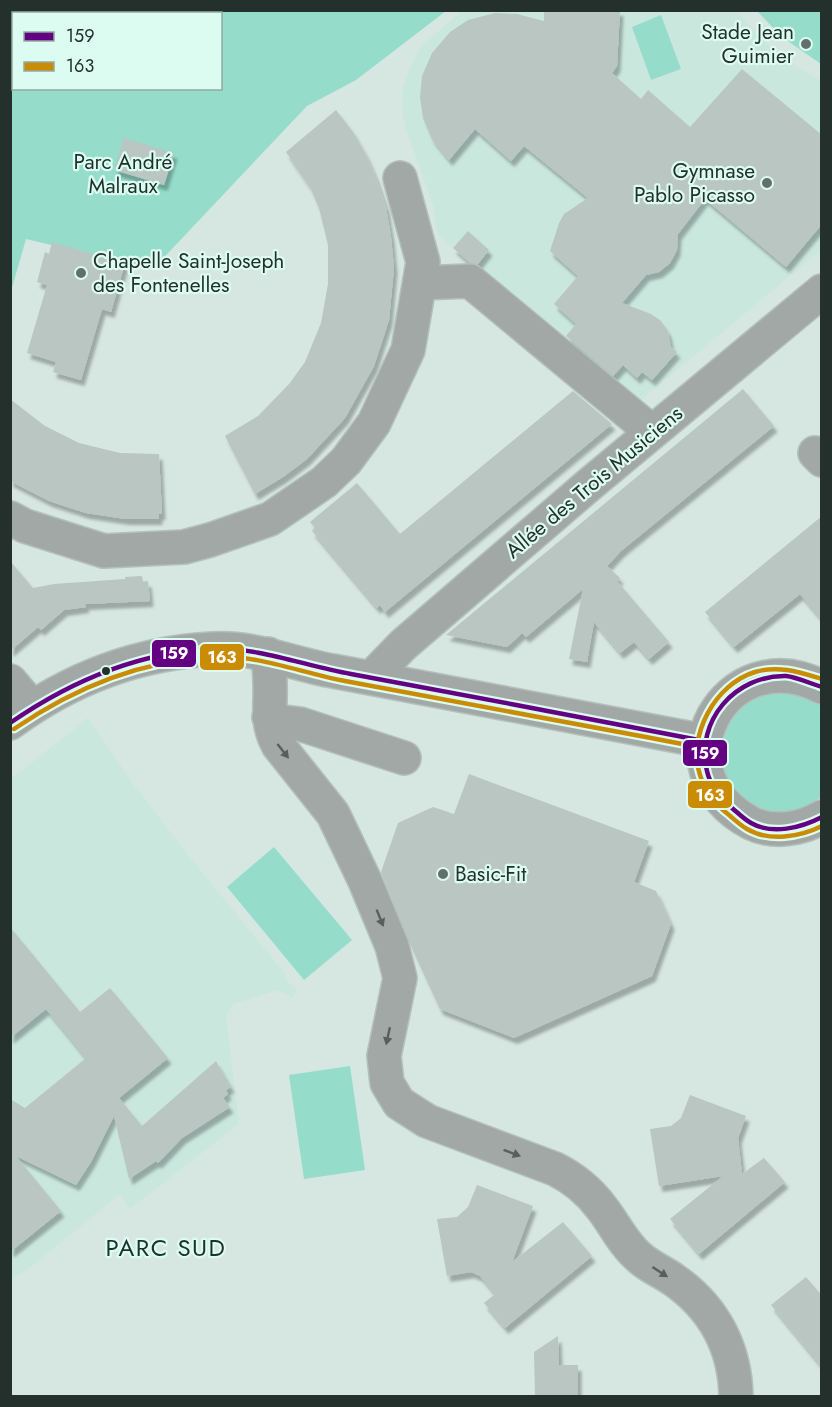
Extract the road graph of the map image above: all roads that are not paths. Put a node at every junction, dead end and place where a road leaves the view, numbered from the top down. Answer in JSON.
{"nodes":[{"id":1,"x":400,"y":178,"type":"dead end"},
{"id":2,"x":420,"y":283,"type":"junction"},
{"id":3,"x":822,"y":291,"type":"edge"},
{"id":4,"x":652,"y":432,"type":"junction"},
{"id":5,"x":10,"y":518,"type":"edge"},
{"id":6,"x":268,"y":654,"type":"junction"},
{"id":7,"x":371,"y":678,"type":"junction"},
{"id":8,"x":10,"y":681,"type":"edge"},
{"id":9,"x":822,"y":687,"type":"edge"},
{"id":10,"x":21,"y":715,"type":"edge"},
{"id":11,"x":268,"y":717,"type":"junction"},
{"id":12,"x":704,"y":741,"type":"junction"},
{"id":13,"x":404,"y":758,"type":"dead end"},
{"id":14,"x":822,"y":817,"type":"edge"},
{"id":15,"x":736,"y":1396,"type":"edge"}],
"edges":[{"from":1,"to":2,"type":"street"},
{"from":2,"to":4,"type":"street"},
{"from":2,"to":5,"type":"street"},
{"from":3,"to":4,"type":"street","name":"Allée des Trois Musiciens"},
{"from":4,"to":7,"type":"street","name":"Allée des Trois Musiciens"},
{"from":6,"to":7,"type":"street"},
{"from":6,"to":10,"type":"street"},
{"from":6,"to":11,"type":"street"},
{"from":7,"to":12,"type":"street"},
{"from":8,"to":10,"type":"street"},
{"from":9,"to":12,"type":"street"},
{"from":11,"to":13,"type":"street"},
{"from":11,"to":15,"type":"street","one_way":true},
{"from":12,"to":14,"type":"street"}]}
